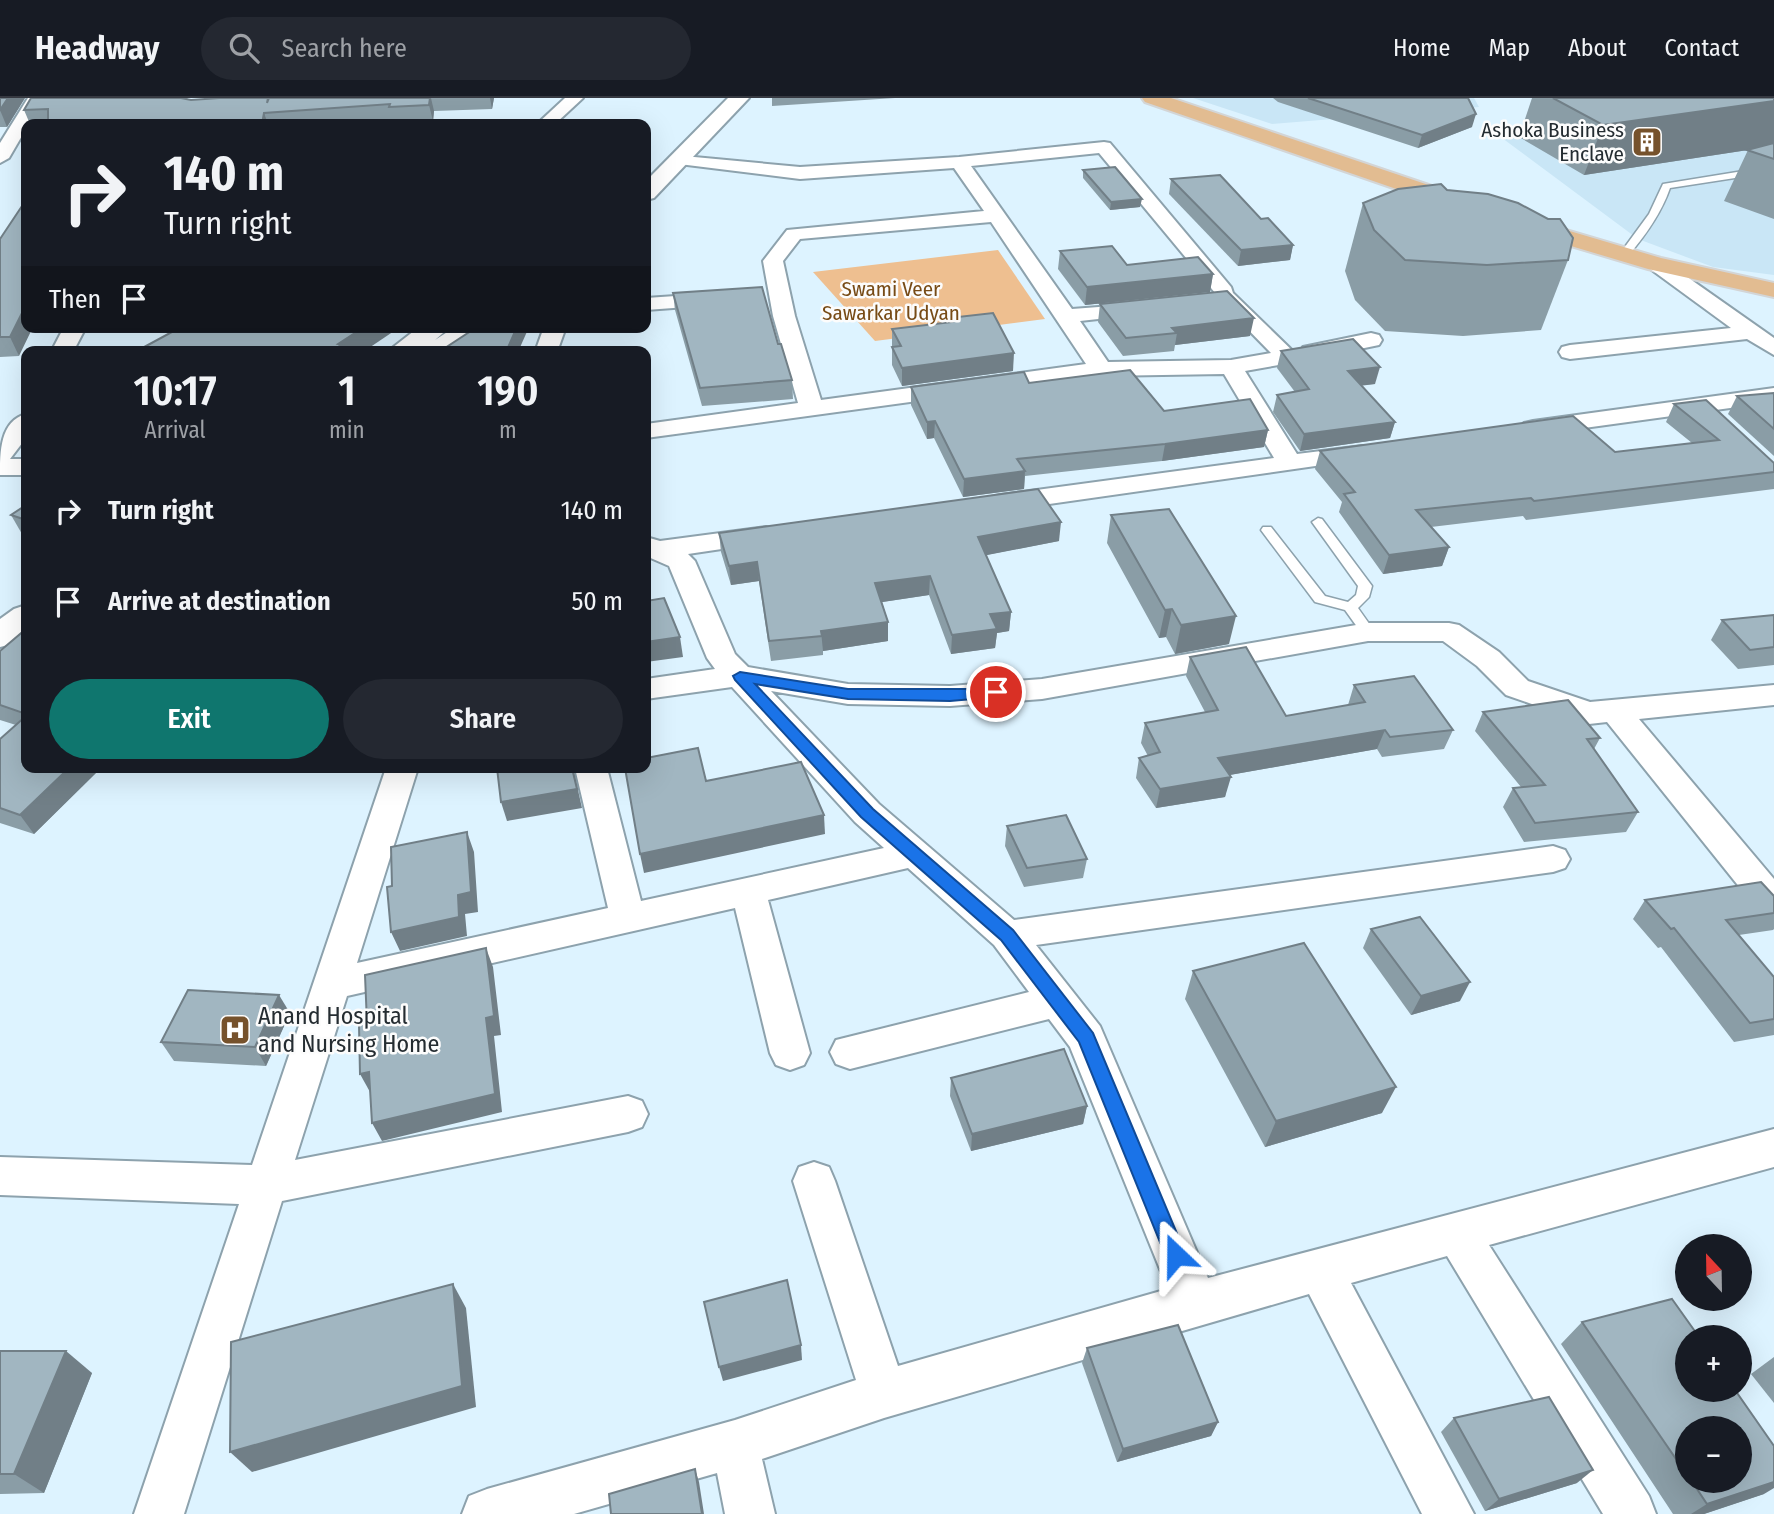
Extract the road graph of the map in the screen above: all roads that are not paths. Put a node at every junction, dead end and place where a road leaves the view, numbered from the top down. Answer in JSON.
{"nodes":[{"id":1,"x":36,"y":98,"type":"edge"},
{"id":2,"x":575,"y":98,"type":"edge"},
{"id":3,"x":717,"y":98,"type":"edge"},
{"id":4,"x":739,"y":98,"type":"edge"},
{"id":5,"x":1152,"y":98,"type":"edge"},
{"id":6,"x":23,"y":119,"type":"edge"},
{"id":7,"x":551,"y":119,"type":"edge"},
{"id":8,"x":21,"y":123,"type":"edge"},
{"id":9,"x":0,"y":158,"type":"edge"},
{"id":10,"x":679,"y":159,"type":"junction"},
{"id":11,"x":959,"y":162,"type":"junction"},
{"id":12,"x":651,"y":164,"type":"edge"},
{"id":13,"x":1774,"y":169,"type":"edge"},
{"id":14,"x":651,"y":188,"type":"edge"},
{"id":15,"x":1481,"y":210,"type":"edge"},
{"id":16,"x":996,"y":216,"type":"junction"},
{"id":17,"x":1507,"y":219,"type":"edge"},
{"id":18,"x":1624,"y":255,"type":"junction"},
{"id":19,"x":1656,"y":264,"type":"junction"},
{"id":20,"x":1774,"y":290,"type":"edge"},
{"id":21,"x":780,"y":295,"type":"junction"},
{"id":22,"x":1230,"y":299,"type":"junction"},
{"id":23,"x":1203,"y":302,"type":"edge"},
{"id":24,"x":651,"y":304,"type":"edge"},
{"id":25,"x":1162,"y":306,"type":"edge"},
{"id":26,"x":1066,"y":316,"type":"junction"},
{"id":27,"x":1751,"y":331,"type":"junction"},
{"id":28,"x":427,"y":333,"type":"edge"},
{"id":29,"x":464,"y":333,"type":"edge"},
{"id":30,"x":1371,"y":340,"type":"dead end"},
{"id":31,"x":409,"y":346,"type":"edge"},
{"id":32,"x":443,"y":346,"type":"edge"},
{"id":33,"x":1774,"y":348,"type":"edge"},
{"id":34,"x":1570,"y":352,"type":"dead end"},
{"id":35,"x":1288,"y":356,"type":"junction"},
{"id":36,"x":1231,"y":367,"type":"junction"},
{"id":37,"x":1101,"y":369,"type":"junction"},
{"id":38,"x":1774,"y":395,"type":"edge"},
{"id":39,"x":1699,"y":403,"type":"junction"},
{"id":40,"x":812,"y":410,"type":"junction"},
{"id":41,"x":21,"y":426,"type":"edge"},
{"id":42,"x":651,"y":429,"type":"edge"},
{"id":43,"x":1727,"y":430,"type":"edge"},
{"id":44,"x":1508,"y":432,"type":"edge"},
{"id":45,"x":1385,"y":450,"type":"edge"},
{"id":46,"x":0,"y":456,"type":"edge"},
{"id":47,"x":1290,"y":464,"type":"junction"},
{"id":48,"x":0,"y":467,"type":"edge"},
{"id":49,"x":21,"y":467,"type":"edge"},
{"id":50,"x":972,"y":507,"type":"edge"},
{"id":51,"x":1318,"y":522,"type":"dead end"},
{"id":52,"x":1267,"y":530,"type":"dead end"},
{"id":53,"x":792,"y":531,"type":"edge"},
{"id":54,"x":651,"y":547,"type":"edge"},
{"id":55,"x":651,"y":547,"type":"edge"},
{"id":56,"x":21,"y":594,"type":"edge"},
{"id":57,"x":1350,"y":607,"type":"junction"},
{"id":58,"x":0,"y":610,"type":"edge"},
{"id":59,"x":21,"y":620,"type":"edge"},
{"id":60,"x":1368,"y":632,"type":"junction"},
{"id":61,"x":0,"y":636,"type":"edge"},
{"id":62,"x":740,"y":676,"type":"junction"},
{"id":63,"x":651,"y":688,"type":"edge"},
{"id":64,"x":1774,"y":695,"type":"edge"},
{"id":65,"x":1614,"y":710,"type":"junction"},
{"id":66,"x":400,"y":773,"type":"edge"},
{"id":67,"x":592,"y":773,"type":"edge"},
{"id":68,"x":914,"y":854,"type":"junction"},
{"id":69,"x":1553,"y":859,"type":"dead end"},
{"id":70,"x":1767,"y":887,"type":"edge"},
{"id":71,"x":748,"y":890,"type":"junction"},
{"id":72,"x":628,"y":918,"type":"junction"},
{"id":73,"x":1007,"y":935,"type":"junction"},
{"id":74,"x":332,"y":984,"type":"junction"},
{"id":75,"x":1058,"y":1001,"type":"junction"},
{"id":76,"x":790,"y":1052,"type":"dead end"},
{"id":77,"x":850,"y":1052,"type":"dead end"},
{"id":78,"x":628,"y":1114,"type":"dead end"},
{"id":79,"x":1774,"y":1148,"type":"edge"},
{"id":80,"x":0,"y":1176,"type":"edge"},
{"id":81,"x":814,"y":1181,"type":"dead end"},
{"id":82,"x":266,"y":1185,"type":"junction"},
{"id":83,"x":1457,"y":1233,"type":"junction"},
{"id":84,"x":1320,"y":1270,"type":"junction"},
{"id":85,"x":1196,"y":1303,"type":"junction"},
{"id":86,"x":884,"y":1394,"type":"junction"},
{"id":87,"x":735,"y":1444,"type":"junction"},
{"id":88,"x":159,"y":1514,"type":"edge"},
{"id":89,"x":487,"y":1514,"type":"edge"},
{"id":90,"x":750,"y":1514,"type":"edge"},
{"id":91,"x":1449,"y":1514,"type":"edge"},
{"id":92,"x":1631,"y":1514,"type":"edge"}],
"edges":[{"from":1,"to":6,"type":"street"},
{"from":2,"to":7,"type":"street"},
{"from":3,"to":12,"type":"main road"},
{"from":4,"to":10,"type":"main road"},
{"from":5,"to":15,"type":"main road"},
{"from":8,"to":9,"type":"street"},
{"from":10,"to":11,"type":"street"},
{"from":10,"to":14,"type":"main road"},
{"from":11,"to":16,"type":"street"},
{"from":11,"to":22,"type":"street"},
{"from":13,"to":18,"type":"lane"},
{"from":16,"to":21,"type":"street"},
{"from":16,"to":26,"type":"street"},
{"from":17,"to":18,"type":"main road"},
{"from":18,"to":19,"type":"main road"},
{"from":19,"to":20,"type":"main road"},
{"from":19,"to":27,"type":"street"},
{"from":21,"to":24,"type":"street"},
{"from":21,"to":40,"type":"street"},
{"from":22,"to":23,"type":"street"},
{"from":22,"to":35,"type":"street"},
{"from":25,"to":26,"type":"street"},
{"from":26,"to":37,"type":"street"},
{"from":27,"to":33,"type":"street"},
{"from":27,"to":34,"type":"street"},
{"from":28,"to":31,"type":"main road"},
{"from":29,"to":32,"type":"main road"},
{"from":30,"to":35,"type":"street"},
{"from":35,"to":36,"type":"street"},
{"from":36,"to":37,"type":"street"},
{"from":36,"to":47,"type":"street"},
{"from":37,"to":40,"type":"street"},
{"from":38,"to":39,"type":"street"},
{"from":39,"to":43,"type":"street"},
{"from":39,"to":44,"type":"street"},
{"from":40,"to":42,"type":"street"},
{"from":41,"to":46,"type":"street"},
{"from":45,"to":47,"type":"street"},
{"from":47,"to":50,"type":"street"},
{"from":48,"to":49,"type":"street"},
{"from":51,"to":57,"type":"lane"},
{"from":52,"to":57,"type":"lane"},
{"from":53,"to":54,"type":"street"},
{"from":55,"to":62,"type":"street"},
{"from":56,"to":58,"type":"main road"},
{"from":57,"to":60,"type":"lane"},
{"from":59,"to":61,"type":"main road"},
{"from":60,"to":62,"type":"street"},
{"from":60,"to":65,"type":"street"},
{"from":62,"to":63,"type":"street"},
{"from":62,"to":68,"type":"street"},
{"from":64,"to":65,"type":"street"},
{"from":65,"to":70,"type":"street"},
{"from":66,"to":74,"type":"street"},
{"from":67,"to":72,"type":"street"},
{"from":68,"to":71,"type":"street"},
{"from":68,"to":73,"type":"street"},
{"from":69,"to":73,"type":"street"},
{"from":71,"to":72,"type":"street"},
{"from":71,"to":76,"type":"street"},
{"from":72,"to":74,"type":"street"},
{"from":73,"to":75,"type":"street"},
{"from":74,"to":82,"type":"street"},
{"from":75,"to":77,"type":"street"},
{"from":75,"to":85,"type":"street"},
{"from":78,"to":82,"type":"street"},
{"from":79,"to":83,"type":"street"},
{"from":80,"to":82,"type":"street"},
{"from":81,"to":86,"type":"street"},
{"from":82,"to":88,"type":"street"},
{"from":83,"to":84,"type":"street"},
{"from":83,"to":92,"type":"street"},
{"from":84,"to":85,"type":"street"},
{"from":84,"to":91,"type":"street"},
{"from":85,"to":86,"type":"street"},
{"from":86,"to":87,"type":"street"},
{"from":87,"to":89,"type":"street"},
{"from":87,"to":90,"type":"street"}]}
